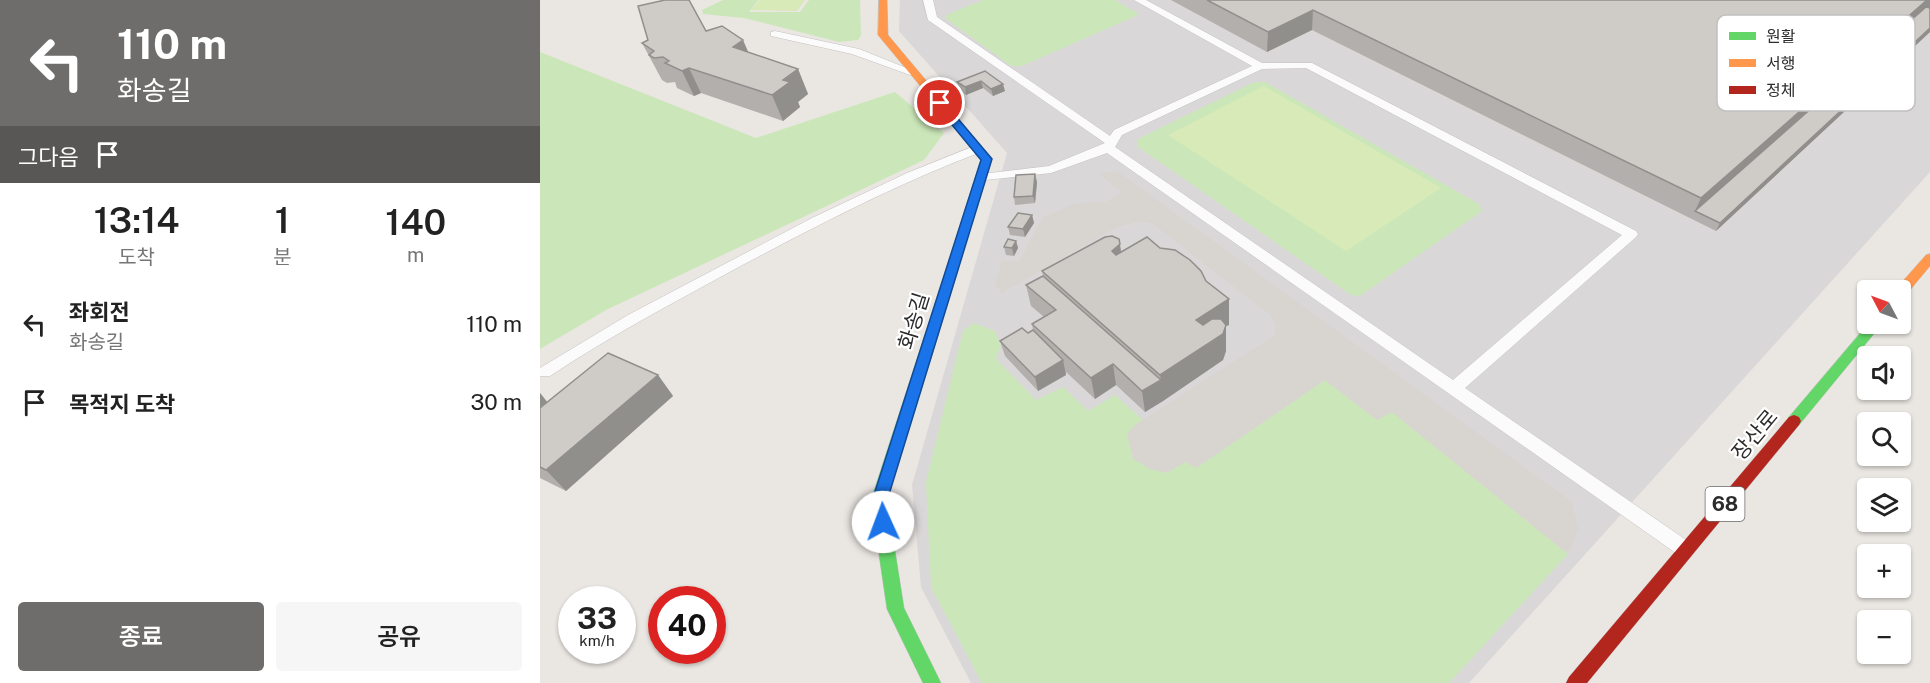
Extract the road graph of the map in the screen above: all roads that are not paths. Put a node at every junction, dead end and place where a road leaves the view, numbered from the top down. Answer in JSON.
{"nodes":[{"id":1,"x":883,"y":0,"type":"edge"},
{"id":2,"x":928,"y":0,"type":"edge"},
{"id":3,"x":1139,"y":0,"type":"edge"},
{"id":4,"x":775,"y":34,"type":"dead end"},
{"id":5,"x":1260,"y":66,"type":"junction"},
{"id":6,"x":914,"y":73,"type":"junction"},
{"id":7,"x":1110,"y":145,"type":"junction"},
{"id":8,"x":977,"y":148,"type":"junction"},
{"id":9,"x":981,"y":178,"type":"junction"},
{"id":10,"x":1930,"y":258,"type":"edge"},
{"id":11,"x":1911,"y":280,"type":"edge"},
{"id":12,"x":1867,"y":334,"type":"edge"},
{"id":13,"x":545,"y":372,"type":"dead end"},
{"id":14,"x":1454,"y":388,"type":"junction"},
{"id":15,"x":1686,"y":550,"type":"junction"},
{"id":16,"x":932,"y":683,"type":"edge"},
{"id":17,"x":1575,"y":683,"type":"edge"}],
"edges":[{"from":1,"to":6,"type":"street","name":"화송길"},
{"from":2,"to":7,"type":"lane"},
{"from":3,"to":5,"type":"lane"},
{"from":4,"to":6,"type":"lane"},
{"from":5,"to":7,"type":"lane"},
{"from":5,"to":14,"type":"lane"},
{"from":6,"to":8,"type":"street","name":"화송길"},
{"from":7,"to":9,"type":"lane"},
{"from":7,"to":14,"type":"lane"},
{"from":8,"to":9,"type":"street","name":"화송길"},
{"from":8,"to":13,"type":"lane"},
{"from":9,"to":16,"type":"street","name":"화송길"},
{"from":10,"to":11,"type":"street"},
{"from":12,"to":15,"type":"street","name":"장산로","number":"68"},
{"from":14,"to":15,"type":"lane"},
{"from":15,"to":17,"type":"street","name":"장산로","number":"68"}]}
